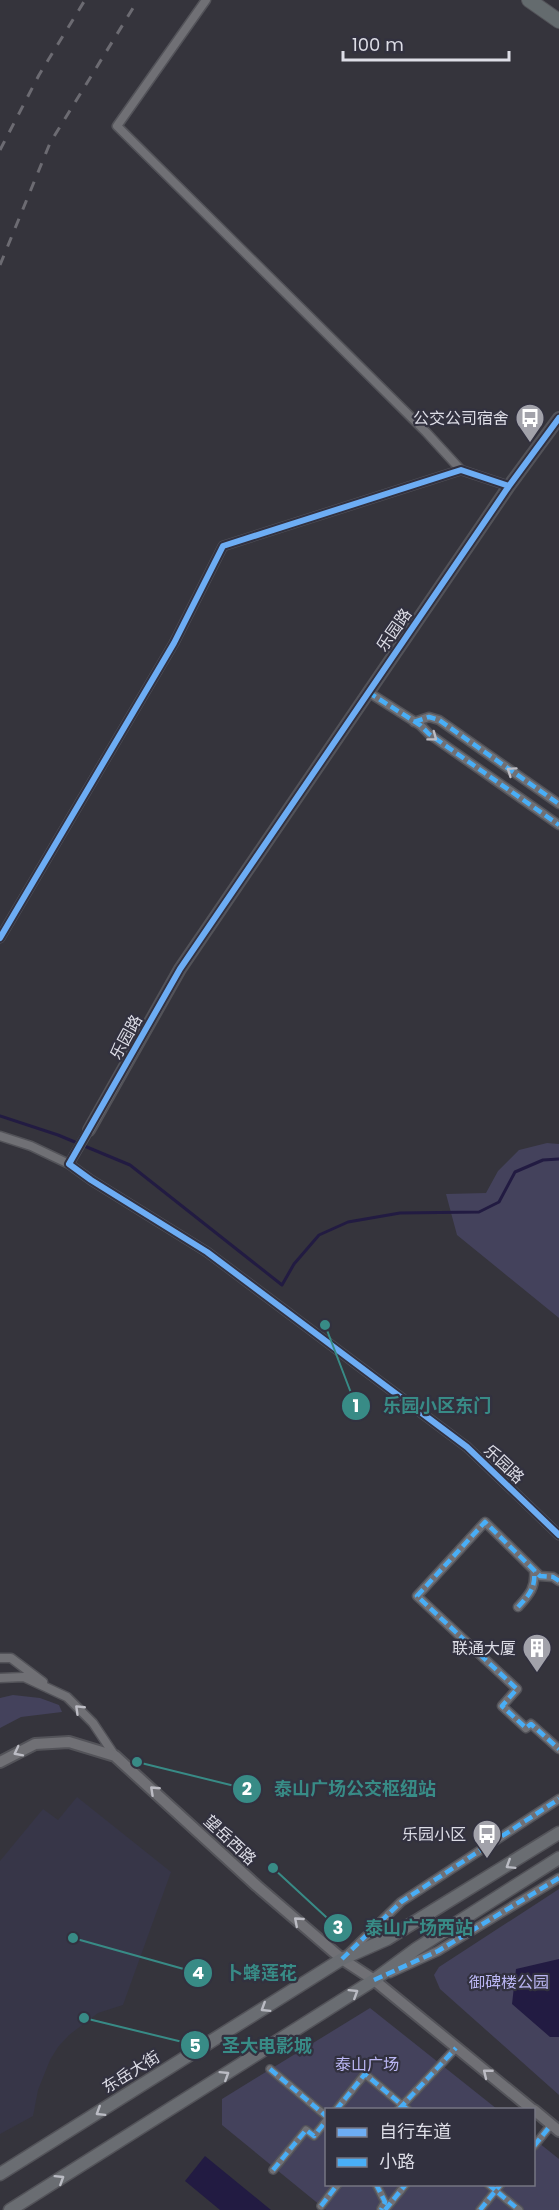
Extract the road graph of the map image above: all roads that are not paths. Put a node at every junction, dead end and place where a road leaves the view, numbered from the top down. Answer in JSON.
{"nodes":[{"id":1,"x":206,"y":0,"type":"edge"},
{"id":2,"x":528,"y":0,"type":"edge"},
{"id":3,"x":559,"y":21,"type":"edge"},
{"id":4,"x":559,"y":418,"type":"edge"},
{"id":5,"x":461,"y":470,"type":"junction"},
{"id":6,"x":510,"y":486,"type":"junction"},
{"id":7,"x":368,"y":692,"type":"junction"},
{"id":8,"x":414,"y":722,"type":"junction"},
{"id":9,"x":559,"y":804,"type":"edge"},
{"id":10,"x":559,"y":825,"type":"edge"},
{"id":11,"x":0,"y":938,"type":"edge"},
{"id":12,"x":89,"y":1130,"type":"joint"},
{"id":13,"x":0,"y":1137,"type":"edge"},
{"id":14,"x":69,"y":1164,"type":"junction"},
{"id":15,"x":559,"y":1534,"type":"edge"},
{"id":16,"x":534,"y":1570,"type":"junction"},
{"id":17,"x":559,"y":1581,"type":"edge"},
{"id":18,"x":518,"y":1607,"type":"dead end"},
{"id":19,"x":0,"y":1658,"type":"edge"},
{"id":20,"x":0,"y":1678,"type":"edge"},
{"id":21,"x":57,"y":1693,"type":"junction"},
{"id":22,"x":559,"y":1749,"type":"edge"},
{"id":23,"x":115,"y":1756,"type":"junction"},
{"id":24,"x":0,"y":1762,"type":"edge"},
{"id":25,"x":559,"y":1799,"type":"edge"},
{"id":26,"x":559,"y":1833,"type":"edge"},
{"id":27,"x":559,"y":1858,"type":"edge"},
{"id":28,"x":559,"y":1878,"type":"edge"},
{"id":29,"x":342,"y":1959,"type":"junction"},
{"id":30,"x":374,"y":1980,"type":"junction"},
{"id":31,"x":456,"y":2048,"type":"junction"},
{"id":32,"x":270,"y":2069,"type":"dead end"},
{"id":33,"x":337,"y":2108,"type":"edge"},
{"id":34,"x":403,"y":2108,"type":"edge"},
{"id":35,"x":531,"y":2108,"type":"edge"},
{"id":36,"x":535,"y":2112,"type":"edge"},
{"id":37,"x":325,"y":2113,"type":"edge"},
{"id":38,"x":325,"y":2123,"type":"edge"},
{"id":39,"x":555,"y":2128,"type":"edge"},
{"id":40,"x":535,"y":2145,"type":"edge"},
{"id":41,"x":273,"y":2170,"type":"dead end"},
{"id":42,"x":0,"y":2174,"type":"edge"},
{"id":43,"x":336,"y":2186,"type":"edge"},
{"id":44,"x":377,"y":2186,"type":"edge"},
{"id":45,"x":403,"y":2186,"type":"edge"},
{"id":46,"x":490,"y":2186,"type":"edge"},
{"id":47,"x":500,"y":2186,"type":"edge"},
{"id":48,"x":496,"y":2191,"type":"junction"},
{"id":49,"x":321,"y":2206,"type":"dead end"},
{"id":50,"x":10,"y":2210,"type":"edge"},
{"id":51,"x":383,"y":2210,"type":"edge"},
{"id":52,"x":480,"y":2210,"type":"edge"},
{"id":53,"x":519,"y":2210,"type":"edge"}],
"edges":[{"from":1,"to":5,"type":"street"},
{"from":2,"to":3,"type":"main road"},
{"from":4,"to":6,"type":"street","name":"乐园路"},
{"from":5,"to":6,"type":"street"},
{"from":5,"to":11,"type":"street"},
{"from":6,"to":7,"type":"street","name":"乐园路"},
{"from":7,"to":8,"type":"street"},
{"from":7,"to":12,"type":"street","name":"乐园路"},
{"from":9,"to":8,"type":"street","one_way":true},
{"from":8,"to":10,"type":"street","one_way":true},
{"from":12,"to":14,"type":"street","name":"乐园路"},
{"from":13,"to":14,"type":"street"},
{"from":14,"to":15,"type":"street","name":"乐园路"},
{"from":16,"to":17,"type":"street"},
{"from":16,"to":18,"type":"street"},
{"from":16,"to":22,"type":"street"},
{"from":19,"to":21,"type":"street"},
{"from":20,"to":21,"type":"street"},
{"from":23,"to":21,"type":"street","one_way":true},
{"from":23,"to":24,"type":"street","name":"望岳西路","one_way":true},
{"from":29,"to":23,"type":"street","name":"望岳西路","one_way":true},
{"from":25,"to":29,"type":"street"},
{"from":26,"to":29,"type":"main road","name":"东岳大街","one_way":true},
{"from":27,"to":30,"type":"main road"},
{"from":28,"to":30,"type":"street"},
{"from":29,"to":30,"type":"street","name":"望岳西路"},
{"from":29,"to":42,"type":"main road","name":"东岳大街","one_way":true},
{"from":30,"to":31,"type":"street","name":"望岳西路"},
{"from":50,"to":30,"type":"main road","one_way":true},
{"from":31,"to":34,"type":"street"},
{"from":35,"to":31,"type":"street","name":"望岳西路","one_way":true},
{"from":32,"to":37,"type":"street"},
{"from":33,"to":34,"type":"street"},
{"from":36,"to":39,"type":"street","name":"望岳西路"},
{"from":38,"to":41,"type":"street"},
{"from":39,"to":40,"type":"street"},
{"from":43,"to":49,"type":"street"},
{"from":44,"to":51,"type":"street"},
{"from":45,"to":51,"type":"street"},
{"from":46,"to":48,"type":"street"},
{"from":47,"to":48,"type":"street"},
{"from":48,"to":52,"type":"street"},
{"from":48,"to":53,"type":"street"}]}
